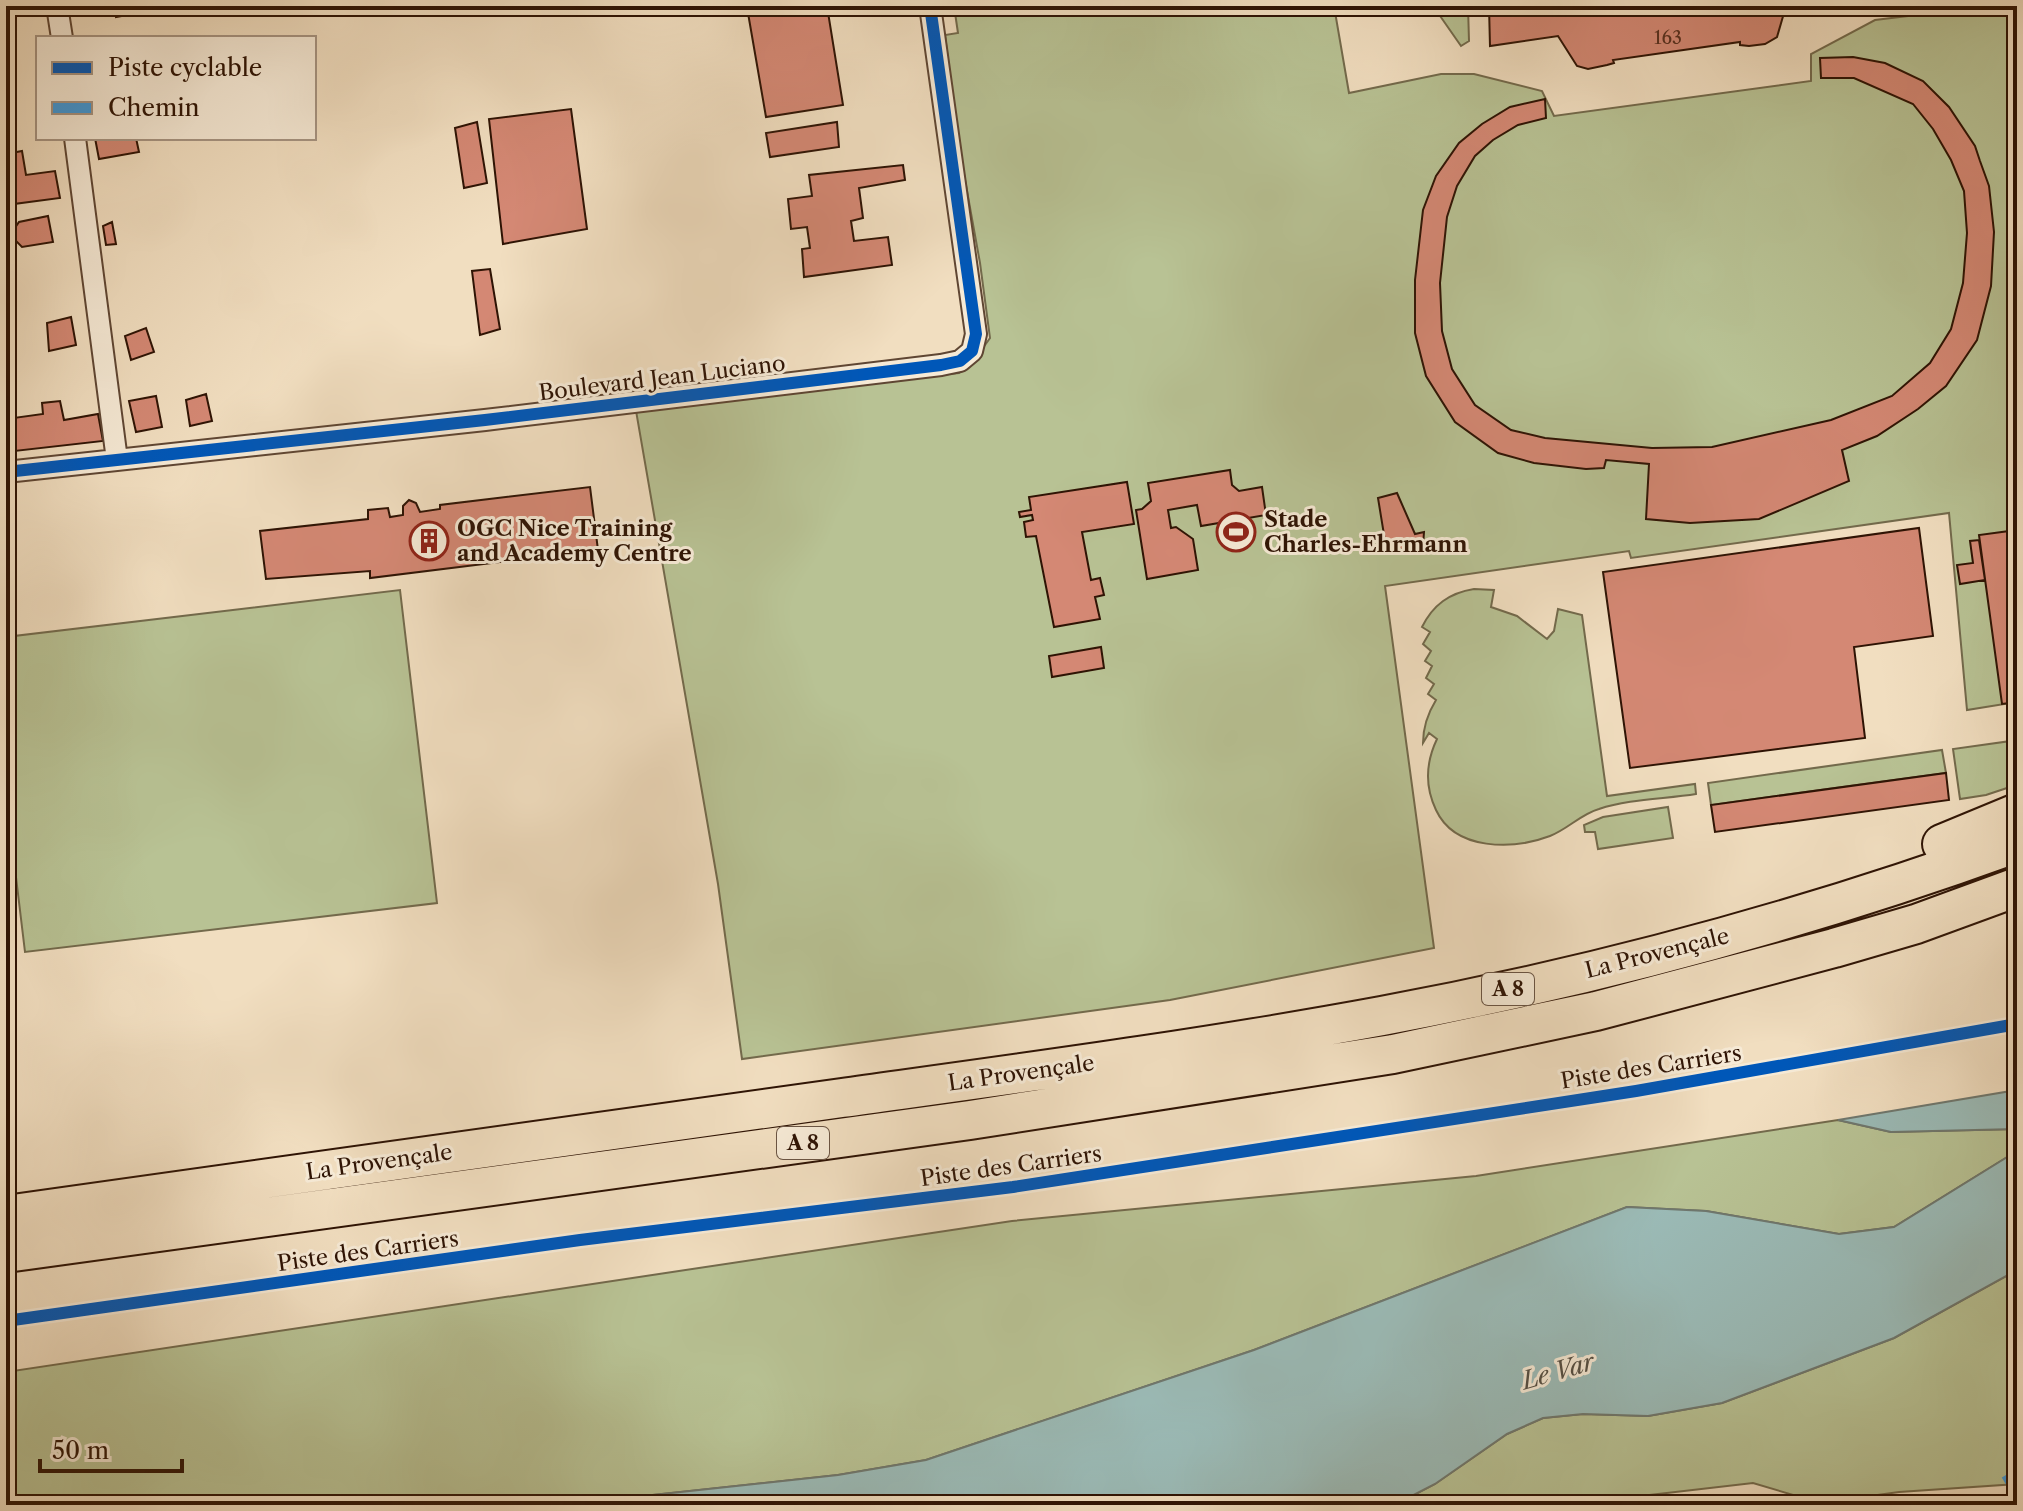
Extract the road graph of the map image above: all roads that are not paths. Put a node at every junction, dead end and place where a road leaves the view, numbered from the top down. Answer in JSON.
{"nodes":[{"id":1,"x":57,"y":6,"type":"edge"},
{"id":2,"x":930,"y":6,"type":"edge"},
{"id":3,"x":62,"y":36,"type":"edge"},
{"id":4,"x":75,"y":140,"type":"edge"},
{"id":5,"x":117,"y":460,"type":"junction"},
{"id":6,"x":6,"y":472,"type":"edge"},
{"id":7,"x":2017,"y":813,"type":"edge"},
{"id":8,"x":2017,"y":843,"type":"edge"},
{"id":9,"x":2017,"y":887,"type":"edge"},
{"id":10,"x":1741,"y":933,"type":"junction"},
{"id":11,"x":6,"y":1215,"type":"edge"},
{"id":12,"x":6,"y":1253,"type":"edge"}],
"edges":[{"from":1,"to":3,"type":"street"},
{"from":2,"to":5,"type":"street","name":"Boulevard Jean Luciano"},
{"from":4,"to":5,"type":"street"},
{"from":5,"to":6,"type":"street","name":"Boulevard Jean Luciano"},
{"from":7,"to":10,"type":"highway"},
{"from":8,"to":10,"type":"highway","name":"La Provençale","number":"A 8"},
{"from":9,"to":12,"type":"highway","name":"La Provençale","number":"A 8"},
{"from":10,"to":11,"type":"highway","name":"La Provençale","number":"A 8"}]}
